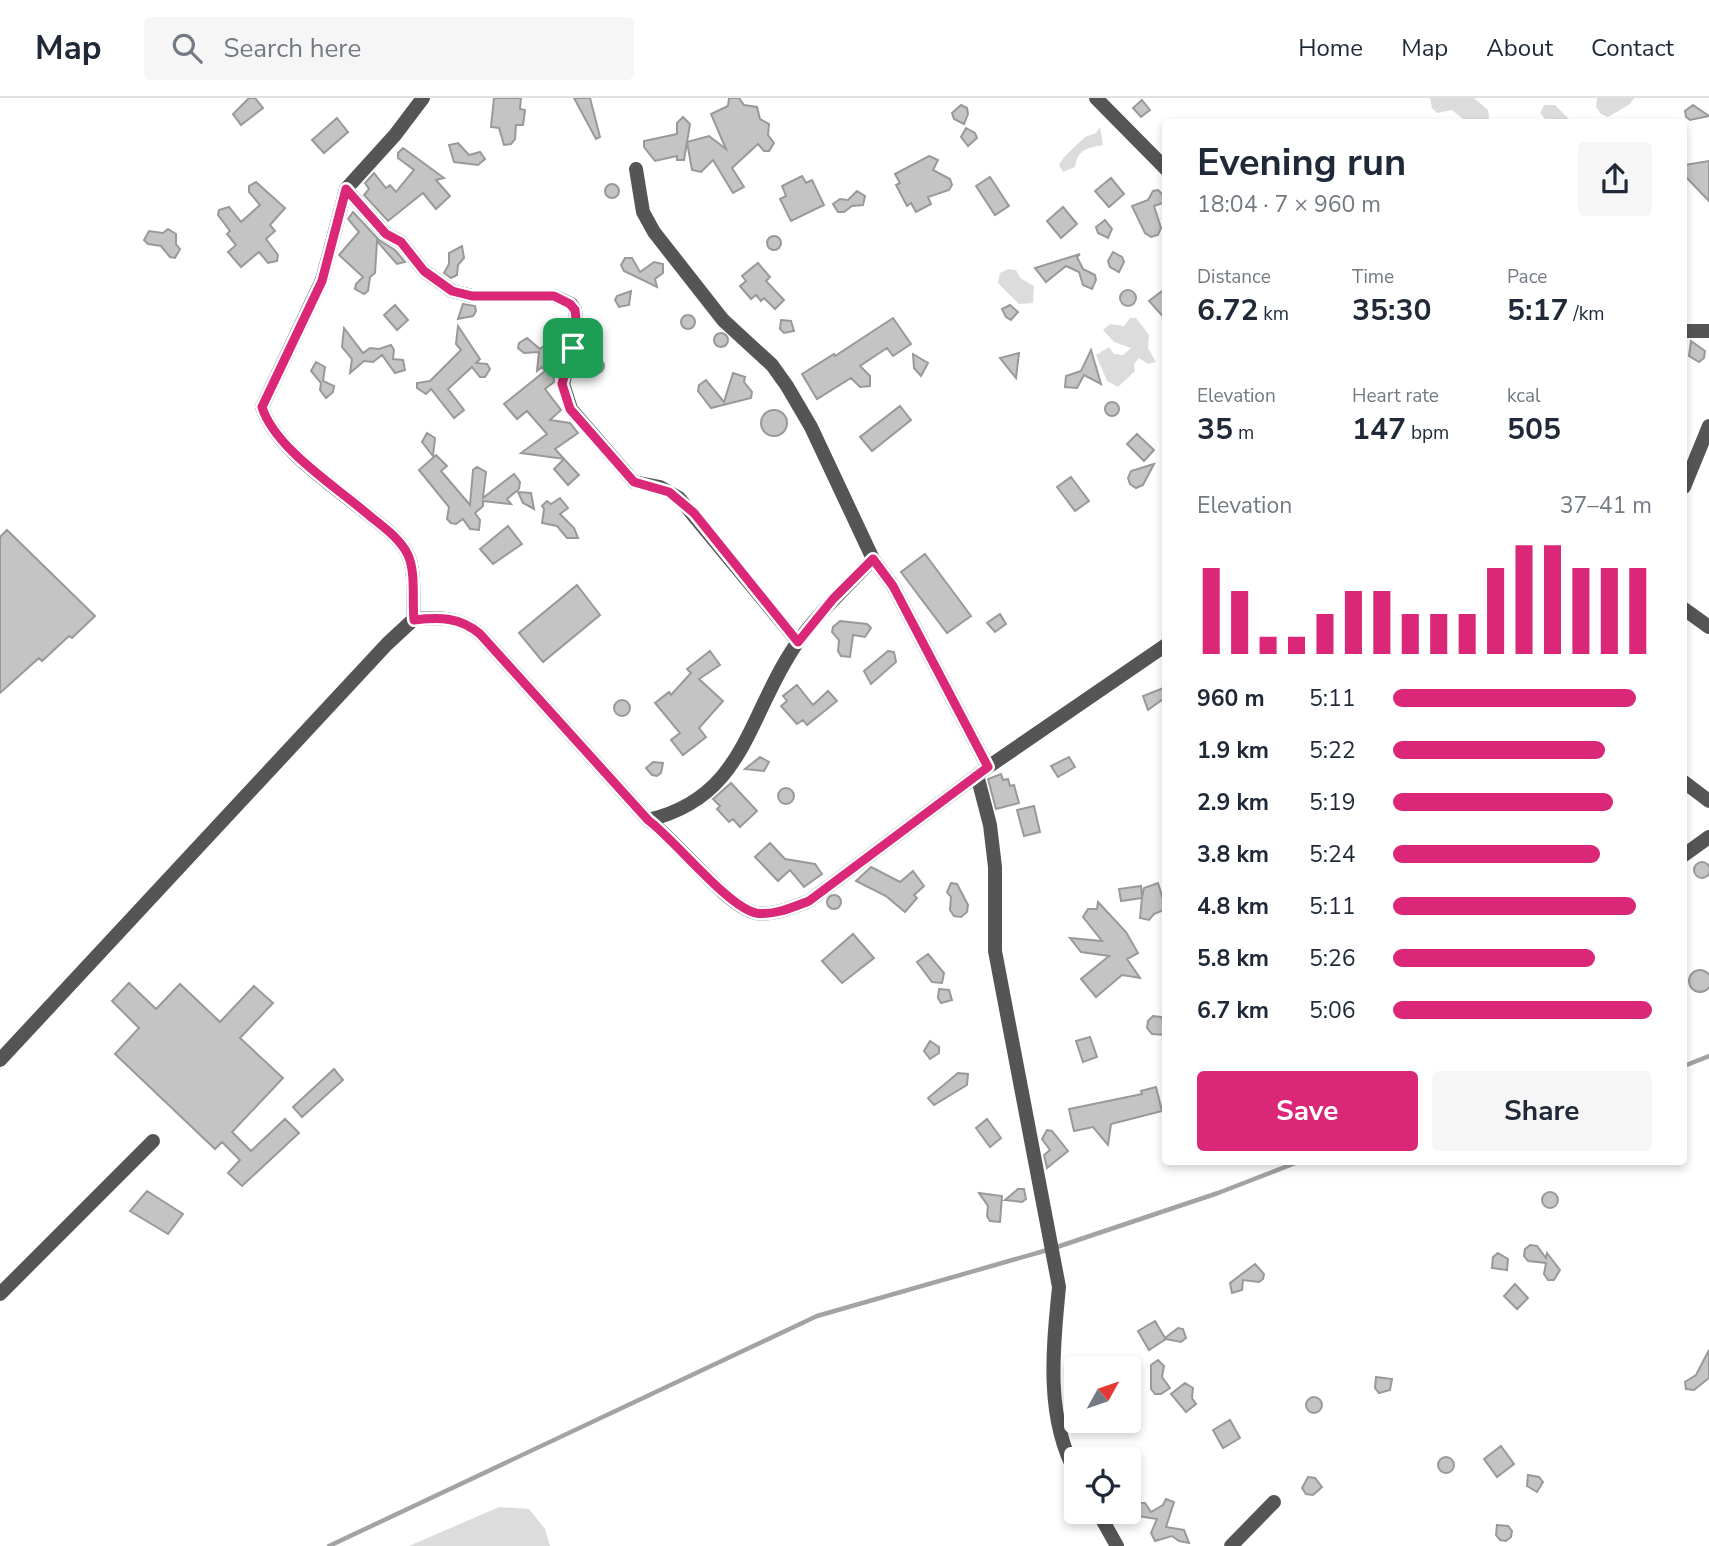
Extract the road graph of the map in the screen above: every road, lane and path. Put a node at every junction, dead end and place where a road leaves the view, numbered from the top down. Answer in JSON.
{"nodes":[{"id":1,"x":423,"y":98,"type":"edge"},
{"id":2,"x":1096,"y":98,"type":"edge"},
{"id":3,"x":1162,"y":165,"type":"edge"},
{"id":4,"x":636,"y":169,"type":"dead end"},
{"id":5,"x":346,"y":189,"type":"junction"},
{"id":6,"x":1687,"y":331,"type":"edge"},
{"id":7,"x":1706,"y":334,"type":"edge"},
{"id":8,"x":1709,"y":426,"type":"edge"},
{"id":9,"x":1688,"y":458,"type":"edge"},
{"id":10,"x":873,"y":559,"type":"junction"},
{"id":11,"x":1687,"y":611,"type":"edge"},
{"id":12,"x":414,"y":620,"type":"junction"},
{"id":13,"x":1709,"y":627,"type":"edge"},
{"id":14,"x":798,"y":642,"type":"junction"},
{"id":15,"x":1162,"y":648,"type":"edge"},
{"id":16,"x":982,"y":771,"type":"junction"},
{"id":17,"x":1687,"y":784,"type":"edge"},
{"id":18,"x":1709,"y":802,"type":"edge"},
{"id":19,"x":648,"y":820,"type":"junction"},
{"id":20,"x":1709,"y":837,"type":"edge"},
{"id":21,"x":1687,"y":853,"type":"edge"},
{"id":22,"x":0,"y":1060,"type":"edge"},
{"id":23,"x":153,"y":1141,"type":"dead end"},
{"id":24,"x":0,"y":1294,"type":"edge"},
{"id":25,"x":1066,"y":1447,"type":"edge"},
{"id":26,"x":1273,"y":1502,"type":"dead end"},
{"id":27,"x":1105,"y":1524,"type":"edge"},
{"id":28,"x":1117,"y":1546,"type":"edge"},
{"id":29,"x":1231,"y":1546,"type":"edge"}],
"edges":[{"from":1,"to":5,"type":"street"},
{"from":2,"to":3,"type":"street"},
{"from":4,"to":10,"type":"street"},
{"from":5,"to":12,"type":"street"},
{"from":5,"to":14,"type":"street"},
{"from":6,"to":7,"type":"street"},
{"from":8,"to":9,"type":"street"},
{"from":10,"to":14,"type":"street"},
{"from":10,"to":16,"type":"street"},
{"from":11,"to":13,"type":"street"},
{"from":12,"to":19,"type":"street"},
{"from":12,"to":22,"type":"street"},
{"from":14,"to":19,"type":"street"},
{"from":15,"to":16,"type":"street"},
{"from":16,"to":19,"type":"street"},
{"from":16,"to":25,"type":"street"},
{"from":17,"to":18,"type":"street"},
{"from":20,"to":21,"type":"street"},
{"from":23,"to":24,"type":"street"},
{"from":26,"to":29,"type":"street"},
{"from":27,"to":28,"type":"street"}]}
